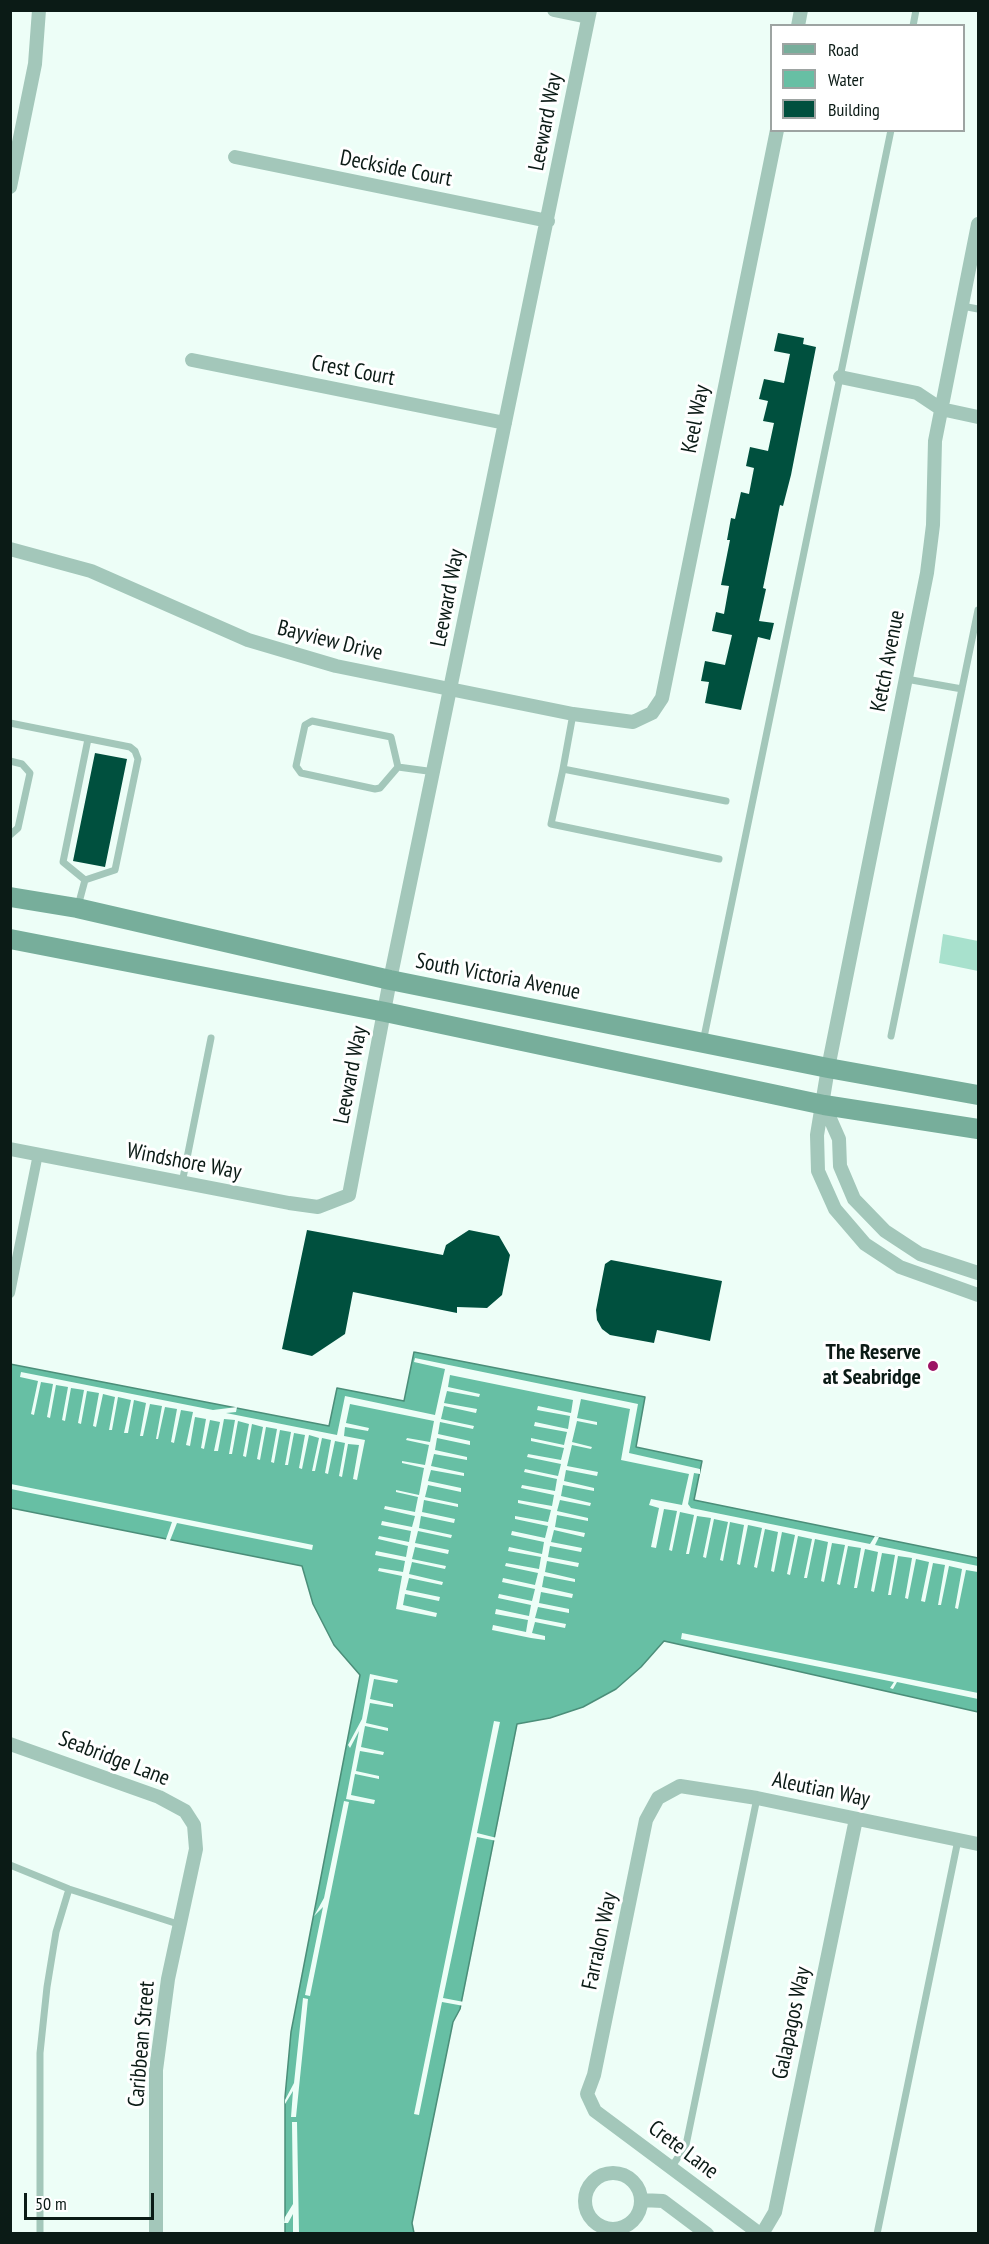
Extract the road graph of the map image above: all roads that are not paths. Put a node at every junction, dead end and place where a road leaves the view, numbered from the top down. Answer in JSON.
{"nodes":[{"id":1,"x":39,"y":10,"type":"edge"},
{"id":2,"x":554,"y":10,"type":"edge"},
{"id":3,"x":589,"y":14,"type":"edge"},
{"id":4,"x":777,"y":132,"type":"edge"},
{"id":5,"x":891,"y":132,"type":"edge"},
{"id":6,"x":235,"y":158,"type":"dead end"},
{"id":7,"x":10,"y":187,"type":"edge"},
{"id":8,"x":548,"y":221,"type":"junction"},
{"id":9,"x":978,"y":224,"type":"edge"},
{"id":10,"x":962,"y":306,"type":"junction"},
{"id":11,"x":978,"y":309,"type":"edge"},
{"id":12,"x":192,"y":360,"type":"dead end"},
{"id":13,"x":840,"y":377,"type":"junction"},
{"id":14,"x":941,"y":409,"type":"junction"},
{"id":15,"x":978,"y":417,"type":"edge"},
{"id":16,"x":505,"y":423,"type":"junction"},
{"id":17,"x":10,"y":549,"type":"edge"},
{"id":18,"x":978,"y":610,"type":"edge"},
{"id":19,"x":906,"y":679,"type":"junction"},
{"id":20,"x":962,"y":689,"type":"junction"},
{"id":21,"x":451,"y":690,"type":"junction"},
{"id":22,"x":652,"y":713,"type":"joint"},
{"id":23,"x":573,"y":714,"type":"junction"},
{"id":24,"x":10,"y":723,"type":"edge"},
{"id":25,"x":88,"y":739,"type":"junction"},
{"id":26,"x":10,"y":761,"type":"edge"},
{"id":27,"x":398,"y":767,"type":"junction"},
{"id":28,"x":563,"y":769,"type":"junction"},
{"id":29,"x":435,"y":772,"type":"junction"},
{"id":30,"x":726,"y":801,"type":"dead end"},
{"id":31,"x":10,"y":835,"type":"edge"},
{"id":32,"x":719,"y":859,"type":"dead end"},
{"id":33,"x":85,"y":880,"type":"junction"},
{"id":34,"x":10,"y":897,"type":"edge"},
{"id":35,"x":77,"y":908,"type":"junction"},
{"id":36,"x":10,"y":939,"type":"edge"},
{"id":37,"x":390,"y":980,"type":"junction"},
{"id":38,"x":385,"y":1012,"type":"junction"},
{"id":39,"x":891,"y":1036,"type":"dead end"},
{"id":40,"x":211,"y":1038,"type":"dead end"},
{"id":41,"x":703,"y":1043,"type":"junction"},
{"id":42,"x":828,"y":1068,"type":"junction"},
{"id":43,"x":978,"y":1095,"type":"edge"},
{"id":44,"x":824,"y":1105,"type":"junction"},
{"id":45,"x":978,"y":1129,"type":"edge"},
{"id":46,"x":10,"y":1149,"type":"edge"},
{"id":47,"x":38,"y":1154,"type":"junction"},
{"id":48,"x":182,"y":1183,"type":"junction"},
{"id":49,"x":349,"y":1195,"type":"joint"},
{"id":50,"x":978,"y":1273,"type":"edge"},
{"id":51,"x":10,"y":1293,"type":"edge"},
{"id":52,"x":978,"y":1295,"type":"edge"},
{"id":53,"x":10,"y":1744,"type":"edge"},
{"id":54,"x":658,"y":1798,"type":"joint"},
{"id":55,"x":757,"y":1798,"type":"junction"},
{"id":56,"x":856,"y":1819,"type":"junction"},
{"id":57,"x":194,"y":1825,"type":"joint"},
{"id":58,"x":958,"y":1840,"type":"junction"},
{"id":59,"x":978,"y":1844,"type":"edge"},
{"id":60,"x":10,"y":1865,"type":"edge"},
{"id":61,"x":69,"y":1890,"type":"junction"},
{"id":62,"x":182,"y":1925,"type":"junction"},
{"id":63,"x":587,"y":2094,"type":"joint"},
{"id":64,"x":671,"y":2168,"type":"junction"},
{"id":65,"x":641,"y":2200,"type":"junction"},
{"id":66,"x":40,"y":2234,"type":"edge"},
{"id":67,"x":156,"y":2234,"type":"edge"},
{"id":68,"x":707,"y":2234,"type":"edge"},
{"id":69,"x":761,"y":2234,"type":"edge"},
{"id":70,"x":878,"y":2234,"type":"edge"}],
"edges":[{"from":1,"to":7,"type":"street"},
{"from":2,"to":3,"type":"street"},
{"from":3,"to":8,"type":"street","name":"Leeward Way"},
{"from":4,"to":22,"type":"street","name":"Keel Way"},
{"from":5,"to":13,"type":"lane"},
{"from":6,"to":8,"type":"street","name":"Deckside Court"},
{"from":8,"to":16,"type":"street","name":"Leeward Way"},
{"from":9,"to":10,"type":"street","name":"Ketch Avenue"},
{"from":10,"to":11,"type":"lane"},
{"from":10,"to":14,"type":"street","name":"Ketch Avenue"},
{"from":12,"to":16,"type":"street","name":"Crest Court"},
{"from":13,"to":14,"type":"street"},
{"from":13,"to":41,"type":"lane"},
{"from":14,"to":15,"type":"street"},
{"from":14,"to":19,"type":"street","name":"Ketch Avenue"},
{"from":16,"to":21,"type":"street","name":"Leeward Way"},
{"from":17,"to":21,"type":"street","name":"Bayview Drive"},
{"from":18,"to":20,"type":"lane"},
{"from":19,"to":20,"type":"lane"},
{"from":19,"to":42,"type":"street","name":"Ketch Avenue"},
{"from":20,"to":39,"type":"lane"},
{"from":21,"to":23,"type":"street","name":"Bayview Drive"},
{"from":21,"to":29,"type":"street","name":"Leeward Way"},
{"from":22,"to":23,"type":"street","name":"Bayview Drive"},
{"from":23,"to":28,"type":"lane"},
{"from":24,"to":25,"type":"lane"},
{"from":25,"to":33,"type":"lane"},
{"from":25,"to":33,"type":"lane"},
{"from":26,"to":31,"type":"lane"},
{"from":27,"to":27,"type":"lane"},
{"from":27,"to":29,"type":"lane"},
{"from":28,"to":30,"type":"lane"},
{"from":28,"to":32,"type":"lane"},
{"from":29,"to":37,"type":"street","name":"Leeward Way"},
{"from":33,"to":35,"type":"lane"},
{"from":34,"to":35,"type":"main road","name":"South Victoria Avenue"},
{"from":35,"to":37,"type":"main road","name":"South Victoria Avenue"},
{"from":36,"to":38,"type":"main road"},
{"from":37,"to":38,"type":"street","name":"Leeward Way"},
{"from":37,"to":41,"type":"main road","name":"South Victoria Avenue"},
{"from":38,"to":44,"type":"main road"},
{"from":38,"to":49,"type":"street","name":"Leeward Way"},
{"from":40,"to":48,"type":"lane"},
{"from":41,"to":42,"type":"main road","name":"South Victoria Avenue"},
{"from":42,"to":43,"type":"main road","name":"South Victoria Avenue"},
{"from":42,"to":44,"type":"street","name":"Ketch Avenue"},
{"from":44,"to":45,"type":"main road"},
{"from":44,"to":50,"type":"street"},
{"from":44,"to":52,"type":"street","name":"Ketch Avenue"},
{"from":46,"to":47,"type":"street","name":"Windshore Way"},
{"from":47,"to":48,"type":"street","name":"Windshore Way"},
{"from":47,"to":51,"type":"street"},
{"from":48,"to":49,"type":"street","name":"Windshore Way"},
{"from":53,"to":57,"type":"street","name":"Seabridge Lane"},
{"from":54,"to":55,"type":"street","name":"Aleutian Way"},
{"from":54,"to":63,"type":"street","name":"Farralon Way"},
{"from":55,"to":56,"type":"street","name":"Aleutian Way"},
{"from":55,"to":64,"type":"lane"},
{"from":56,"to":58,"type":"street","name":"Aleutian Way"},
{"from":56,"to":69,"type":"street","name":"Galapagos Way"},
{"from":57,"to":62,"type":"street","name":"Caribbean Street"},
{"from":58,"to":59,"type":"street","name":"Aleutian Way"},
{"from":58,"to":70,"type":"lane"},
{"from":60,"to":61,"type":"lane"},
{"from":61,"to":62,"type":"lane"},
{"from":61,"to":66,"type":"lane"},
{"from":62,"to":67,"type":"street","name":"Caribbean Street"},
{"from":63,"to":64,"type":"street","name":"Crete Lane"},
{"from":64,"to":69,"type":"street","name":"Crete Lane"},
{"from":65,"to":65,"type":"street"},
{"from":65,"to":68,"type":"street"}]}
